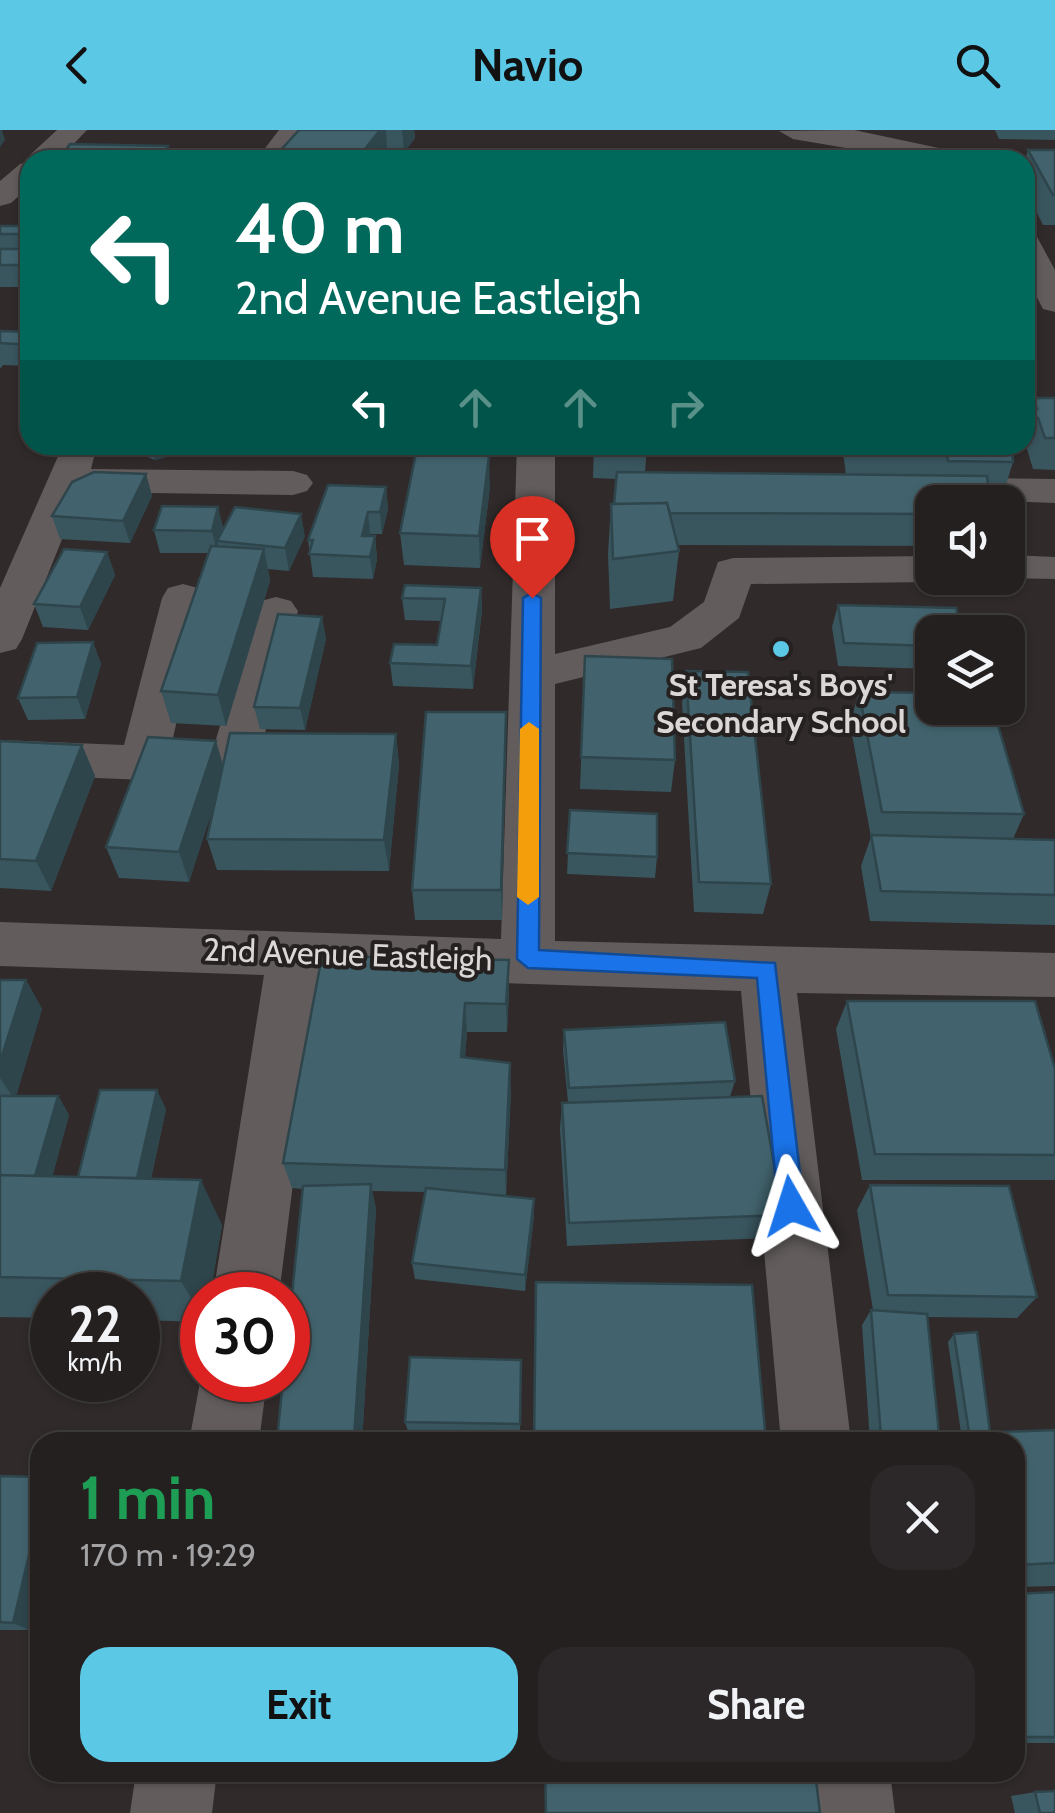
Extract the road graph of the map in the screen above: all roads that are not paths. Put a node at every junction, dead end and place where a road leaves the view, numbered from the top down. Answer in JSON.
{"nodes":[{"id":1,"x":73,"y":130,"type":"edge"},
{"id":2,"x":293,"y":130,"type":"edge"},
{"id":3,"x":792,"y":131,"type":"edge"},
{"id":4,"x":51,"y":150,"type":"edge"},
{"id":5,"x":278,"y":150,"type":"edge"},
{"id":6,"x":910,"y":150,"type":"edge"},
{"id":7,"x":20,"y":188,"type":"edge"},
{"id":8,"x":5,"y":214,"type":"edge"},
{"id":9,"x":1035,"y":259,"type":"edge"},
{"id":10,"x":1055,"y":302,"type":"edge"},
{"id":11,"x":536,"y":455,"type":"edge"},
{"id":12,"x":74,"y":462,"type":"edge"},
{"id":13,"x":292,"y":484,"type":"dead end"},
{"id":14,"x":885,"y":489,"type":"edge"},
{"id":15,"x":1055,"y":491,"type":"edge"},
{"id":16,"x":1025,"y":568,"type":"edge"},
{"id":17,"x":1049,"y":568,"type":"dead end"},
{"id":18,"x":915,"y":569,"type":"edge"},
{"id":19,"x":183,"y":598,"type":"dead end"},
{"id":20,"x":276,"y":611,"type":"edge"},
{"id":21,"x":0,"y":638,"type":"edge"},
{"id":22,"x":530,"y":675,"type":"junction"},
{"id":23,"x":0,"y":756,"type":"edge"},
{"id":24,"x":144,"y":764,"type":"junction"},
{"id":25,"x":0,"y":944,"type":"edge"},
{"id":26,"x":295,"y":954,"type":"junction"},
{"id":27,"x":528,"y":959,"type":"junction"},
{"id":28,"x":767,"y":970,"type":"junction"},
{"id":29,"x":1055,"y":974,"type":"edge"},
{"id":30,"x":249,"y":1272,"type":"edge"},
{"id":31,"x":230,"y":1402,"type":"edge"},
{"id":32,"x":225,"y":1432,"type":"edge"},
{"id":33,"x":815,"y":1432,"type":"edge"},
{"id":34,"x":176,"y":1782,"type":"edge"},
{"id":35,"x":851,"y":1782,"type":"edge"},
{"id":36,"x":171,"y":1813,"type":"edge"},
{"id":37,"x":854,"y":1813,"type":"edge"}],
"edges":[{"from":1,"to":4,"type":"street"},
{"from":2,"to":5,"type":"street"},
{"from":3,"to":6,"type":"street"},
{"from":7,"to":8,"type":"street"},
{"from":9,"to":10,"type":"street"},
{"from":11,"to":22,"type":"street"},
{"from":12,"to":13,"type":"street"},
{"from":12,"to":21,"type":"street"},
{"from":14,"to":15,"type":"street"},
{"from":16,"to":17,"type":"street"},
{"from":18,"to":22,"type":"street"},
{"from":19,"to":24,"type":"street"},
{"from":20,"to":24,"type":"street"},
{"from":22,"to":27,"type":"street"},
{"from":23,"to":24,"type":"street"},
{"from":25,"to":26,"type":"street","name":"2nd Avenue Eastleigh"},
{"from":26,"to":27,"type":"street","name":"2nd Avenue Eastleigh"},
{"from":26,"to":30,"type":"street"},
{"from":27,"to":28,"type":"street","name":"2nd Avenue Eastleigh"},
{"from":28,"to":29,"type":"street","name":"2nd Avenue Eastleigh"},
{"from":28,"to":33,"type":"street"},
{"from":31,"to":32,"type":"street"},
{"from":34,"to":36,"type":"street"},
{"from":35,"to":37,"type":"street"}]}
